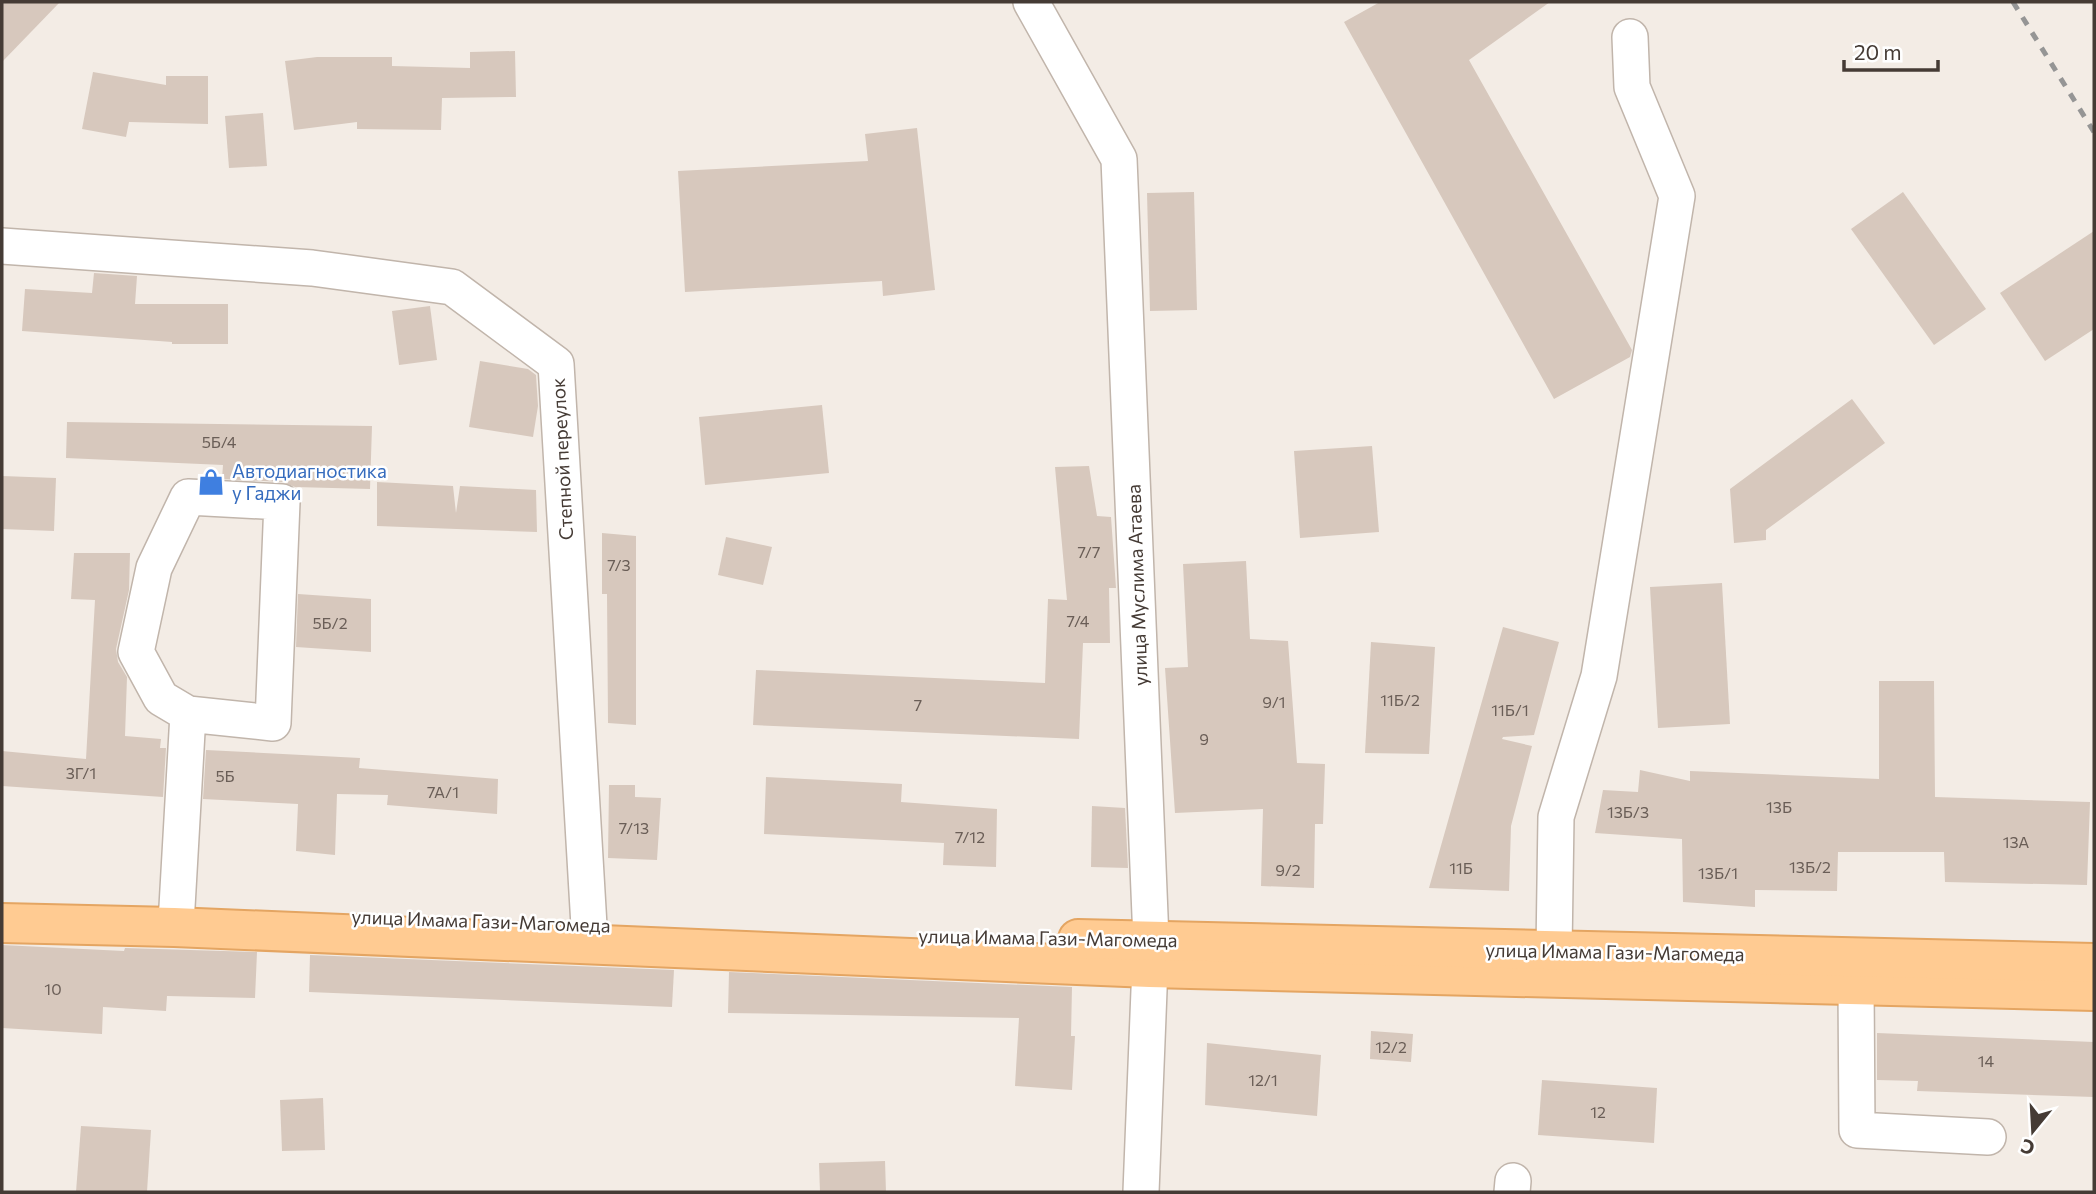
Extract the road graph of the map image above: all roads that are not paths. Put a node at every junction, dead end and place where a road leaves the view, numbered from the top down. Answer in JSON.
{"nodes":[{"id":1,"x":1031,"y":2,"type":"edge"},
{"id":2,"x":1630,"y":37,"type":"dead end"},
{"id":3,"x":2,"y":246,"type":"edge"},
{"id":4,"x":188,"y":715,"type":"junction"},
{"id":5,"x":2,"y":901,"type":"edge"},
{"id":6,"x":175,"y":917,"type":"junction"},
{"id":7,"x":2,"y":923,"type":"edge"},
{"id":8,"x":589,"y":926,"type":"junction"},
{"id":9,"x":1151,"y":954,"type":"junction"},
{"id":10,"x":2094,"y":963,"type":"edge"},
{"id":11,"x":1552,"y":964,"type":"junction"},
{"id":12,"x":1856,"y":985,"type":"junction"},
{"id":13,"x":2094,"y":991,"type":"edge"},
{"id":14,"x":1988,"y":1137,"type":"dead end"},
{"id":15,"x":1141,"y":1192,"type":"edge"}],
"edges":[{"from":1,"to":9,"type":"street","name":"улица Муслима Атаева"},
{"from":2,"to":11,"type":"street"},
{"from":3,"to":8,"type":"street","name":"Степной переулок"},
{"from":4,"to":4,"type":"street"},
{"from":4,"to":6,"type":"street"},
{"from":5,"to":6,"type":"main road","name":"улица Имама Гази-Магомеда"},
{"from":6,"to":7,"type":"main road"},
{"from":6,"to":8,"type":"main road","name":"улица Имама Гази-Магомеда"},
{"from":6,"to":9,"type":"main road"},
{"from":8,"to":9,"type":"main road","name":"улица Имама Гази-Магомеда"},
{"from":9,"to":11,"type":"main road","name":"улица Имама Гази-Магомеда"},
{"from":9,"to":15,"type":"street","name":"улица Муслима Атаева"},
{"from":10,"to":11,"type":"main road","name":"улица Имама Гази-Магомеда"},
{"from":11,"to":12,"type":"main road"},
{"from":12,"to":13,"type":"main road"},
{"from":12,"to":14,"type":"street"}]}
